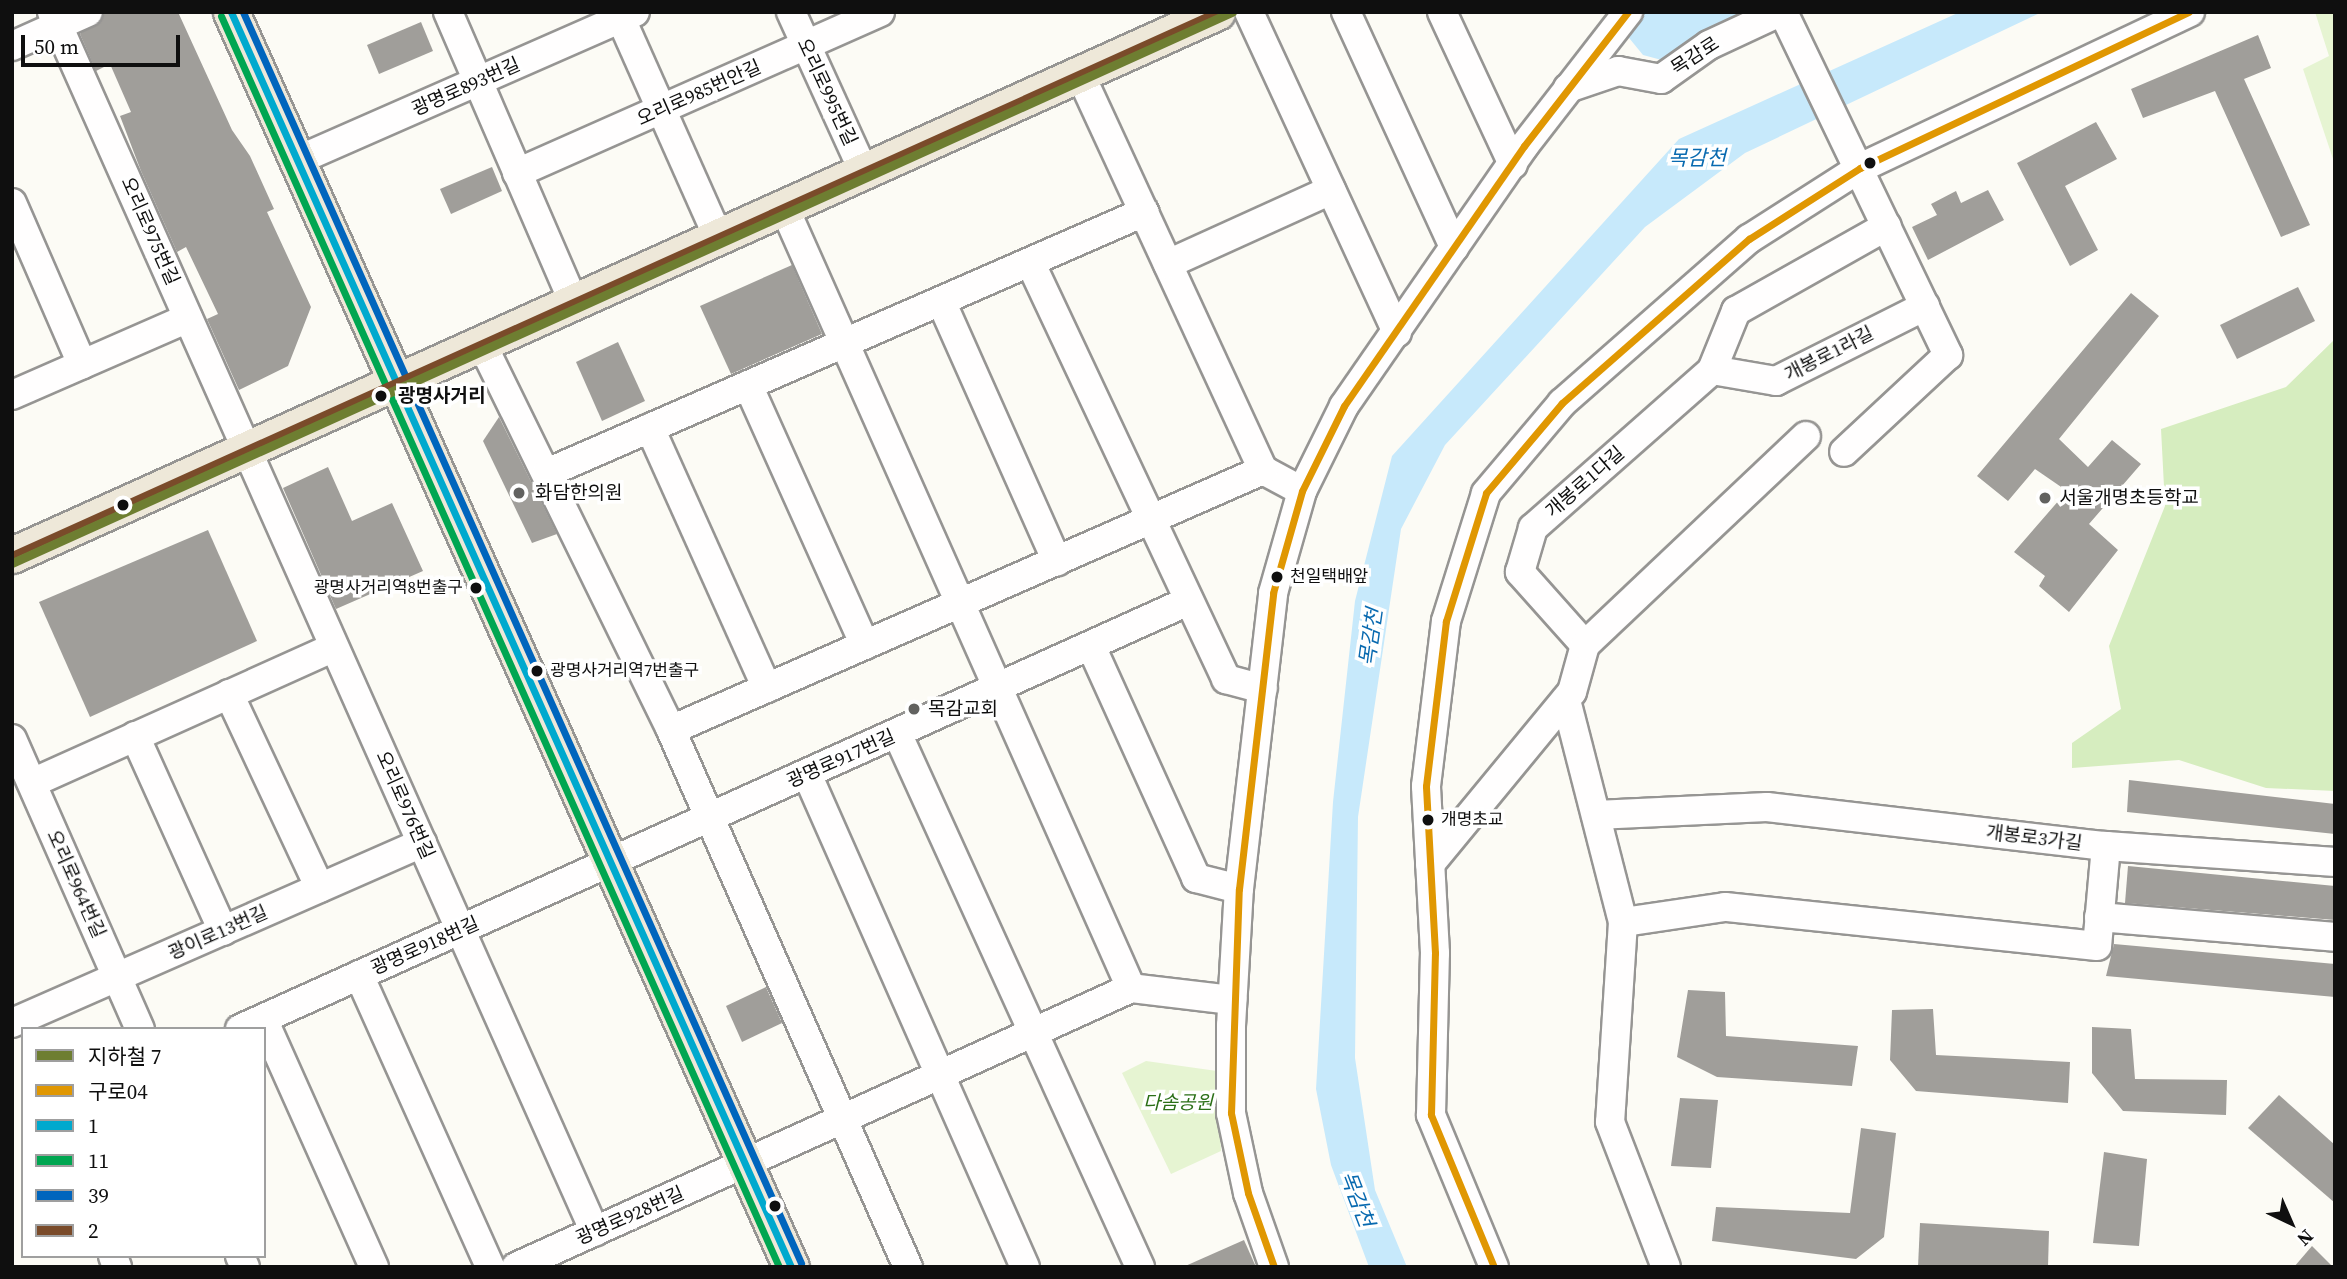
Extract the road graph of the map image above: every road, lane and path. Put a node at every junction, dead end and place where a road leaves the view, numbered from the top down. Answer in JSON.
{"nodes":[{"id":1,"x":88,"y":12,"type":"edge"},
{"id":2,"x":231,"y":12,"type":"edge"},
{"id":3,"x":448,"y":12,"type":"edge"},
{"id":4,"x":791,"y":12,"type":"edge"},
{"id":5,"x":880,"y":12,"type":"edge"},
{"id":6,"x":1217,"y":12,"type":"edge"},
{"id":7,"x":1249,"y":12,"type":"edge"},
{"id":8,"x":1346,"y":12,"type":"edge"},
{"id":9,"x":1442,"y":12,"type":"edge"},
{"id":10,"x":1628,"y":12,"type":"edge"},
{"id":11,"x":2190,"y":12,"type":"edge"},
{"id":12,"x":625,"y":14,"type":"edge"},
{"id":13,"x":1785,"y":17,"type":"edge"},
{"id":14,"x":55,"y":19,"type":"edge"},
{"id":15,"x":806,"y":45,"type":"junction"},
{"id":16,"x":12,"y":46,"type":"edge"},
{"id":17,"x":1080,"y":74,"type":"junction"},
{"id":18,"x":477,"y":82,"type":"junction"},
{"id":19,"x":1568,"y":88,"type":"junction"},
{"id":20,"x":662,"y":109,"type":"junction"},
{"id":21,"x":296,"y":161,"type":"junction"},
{"id":22,"x":1857,"y":163,"type":"junction"},
{"id":23,"x":1513,"y":164,"type":"junction"},
{"id":24,"x":864,"y":172,"type":"junction"},
{"id":25,"x":517,"y":173,"type":"junction"},
{"id":26,"x":1331,"y":190,"type":"junction"},
{"id":27,"x":12,"y":203,"type":"edge"},
{"id":28,"x":784,"y":208,"type":"junction"},
{"id":29,"x":1144,"y":212,"type":"junction"},
{"id":30,"x":1887,"y":226,"type":"junction"},
{"id":31,"x":718,"y":237,"type":"junction"},
{"id":32,"x":1454,"y":247,"type":"junction"},
{"id":33,"x":1031,"y":264,"type":"junction"},
{"id":34,"x":1168,"y":264,"type":"junction"},
{"id":35,"x":941,"y":301,"type":"junction"},
{"id":36,"x":574,"y":303,"type":"junction"},
{"id":37,"x":1925,"y":306,"type":"junction"},
{"id":38,"x":188,"y":318,"type":"junction"},
{"id":39,"x":1397,"y":332,"type":"junction"},
{"id":40,"x":844,"y":343,"type":"junction"},
{"id":41,"x":482,"y":344,"type":"junction"},
{"id":42,"x":82,"y":364,"type":"junction"},
{"id":43,"x":1713,"y":370,"type":"junction"},
{"id":44,"x":394,"y":384,"type":"junction"},
{"id":45,"x":748,"y":385,"type":"junction"},
{"id":46,"x":12,"y":394,"type":"edge"},
{"id":47,"x":650,"y":428,"type":"junction"},
{"id":48,"x":1806,"y":436,"type":"dead end"},
{"id":49,"x":247,"y":450,"type":"junction"},
{"id":50,"x":1844,"y":452,"type":"dead end"},
{"id":51,"x":1262,"y":470,"type":"junction"},
{"id":52,"x":547,"y":473,"type":"junction"},
{"id":53,"x":1302,"y":491,"type":"junction"},
{"id":54,"x":1149,"y":520,"type":"junction"},
{"id":55,"x":12,"y":555,"type":"edge"},
{"id":56,"x":1057,"y":561,"type":"junction"},
{"id":57,"x":1186,"y":602,"type":"junction"},
{"id":58,"x":958,"y":604,"type":"junction"},
{"id":59,"x":865,"y":645,"type":"junction"},
{"id":60,"x":1585,"y":645,"type":"junction"},
{"id":61,"x":1091,"y":646,"type":"junction"},
{"id":62,"x":334,"y":647,"type":"junction"},
{"id":63,"x":767,"y":688,"type":"junction"},
{"id":64,"x":1263,"y":688,"type":"junction"},
{"id":65,"x":995,"y":689,"type":"junction"},
{"id":66,"x":229,"y":694,"type":"junction"},
{"id":67,"x":1566,"y":700,"type":"junction"},
{"id":68,"x":671,"y":730,"type":"junction"},
{"id":69,"x":897,"y":733,"type":"junction"},
{"id":70,"x":135,"y":736,"type":"junction"},
{"id":71,"x":12,"y":739,"type":"edge"},
{"id":72,"x":807,"y":774,"type":"junction"},
{"id":73,"x":32,"y":783,"type":"junction"},
{"id":74,"x":1596,"y":815,"type":"junction"},
{"id":75,"x":710,"y":818,"type":"junction"},
{"id":76,"x":422,"y":843,"type":"junction"},
{"id":77,"x":2106,"y":846,"type":"junction"},
{"id":78,"x":2335,"y":862,"type":"edge"},
{"id":79,"x":610,"y":863,"type":"junction"},
{"id":80,"x":1430,"y":864,"type":"junction"},
{"id":81,"x":320,"y":888,"type":"junction"},
{"id":82,"x":1239,"y":889,"type":"junction"},
{"id":83,"x":2099,"y":917,"type":"junction"},
{"id":84,"x":1623,"y":922,"type":"junction"},
{"id":85,"x":461,"y":930,"type":"junction"},
{"id":86,"x":223,"y":931,"type":"junction"},
{"id":87,"x":2335,"y":937,"type":"edge"},
{"id":88,"x":359,"y":975,"type":"junction"},
{"id":89,"x":117,"y":977,"type":"junction"},
{"id":90,"x":1131,"y":988,"type":"junction"},
{"id":91,"x":1232,"y":1000,"type":"junction"},
{"id":92,"x":139,"y":1027,"type":"edge"},
{"id":93,"x":264,"y":1027,"type":"edge"},
{"id":94,"x":15,"y":1028,"type":"edge"},
{"id":95,"x":1032,"y":1033,"type":"junction"},
{"id":96,"x":266,"y":1044,"type":"edge"},
{"id":97,"x":939,"y":1076,"type":"junction"},
{"id":98,"x":842,"y":1121,"type":"junction"},
{"id":99,"x":745,"y":1166,"type":"junction"},
{"id":100,"x":595,"y":1232,"type":"junction"},
{"id":101,"x":374,"y":1267,"type":"edge"},
{"id":102,"x":490,"y":1267,"type":"edge"},
{"id":103,"x":516,"y":1267,"type":"edge"},
{"id":104,"x":791,"y":1267,"type":"edge"},
{"id":105,"x":908,"y":1267,"type":"edge"},
{"id":106,"x":1025,"y":1267,"type":"edge"},
{"id":107,"x":1140,"y":1267,"type":"edge"},
{"id":108,"x":1274,"y":1267,"type":"edge"},
{"id":109,"x":1494,"y":1267,"type":"edge"},
{"id":110,"x":1666,"y":1267,"type":"edge"}],
"edges":[{"from":1,"to":14,"type":"street"},
{"from":2,"to":21,"type":"main road"},
{"from":3,"to":18,"type":"street"},
{"from":4,"to":15,"type":"street","name":"오리로995번길"},
{"from":5,"to":15,"type":"street","name":"오리로985번안길"},
{"from":6,"to":17,"type":"main road"},
{"from":7,"to":26,"type":"street"},
{"from":8,"to":32,"type":"street"},
{"from":9,"to":23,"type":"street"},
{"from":10,"to":19,"type":"street"},
{"from":11,"to":22,"type":"street"},
{"from":12,"to":18,"type":"street","name":"광명로893번길"},
{"from":12,"to":20,"type":"street"},
{"from":13,"to":19,"type":"street","name":"목감로"},
{"from":13,"to":22,"type":"street"},
{"from":14,"to":16,"type":"street"},
{"from":14,"to":38,"type":"street","name":"오리로975번길"},
{"from":15,"to":20,"type":"street","name":"오리로985번안길"},
{"from":15,"to":24,"type":"street","name":"오리로995번길"},
{"from":17,"to":24,"type":"main road"},
{"from":17,"to":29,"type":"street"},
{"from":18,"to":21,"type":"street","name":"광명로893번길"},
{"from":18,"to":25,"type":"street"},
{"from":19,"to":23,"type":"street"},
{"from":20,"to":25,"type":"street","name":"오리로985번안길"},
{"from":20,"to":31,"type":"street"},
{"from":21,"to":44,"type":"main road"},
{"from":22,"to":30,"type":"street"},
{"from":22,"to":80,"type":"street"},
{"from":23,"to":32,"type":"street"},
{"from":24,"to":28,"type":"main road"},
{"from":25,"to":36,"type":"street"},
{"from":26,"to":34,"type":"street"},
{"from":26,"to":39,"type":"street"},
{"from":27,"to":42,"type":"street"},
{"from":28,"to":31,"type":"main road"},
{"from":28,"to":40,"type":"street"},
{"from":29,"to":33,"type":"street"},
{"from":29,"to":34,"type":"street"},
{"from":30,"to":37,"type":"street"},
{"from":30,"to":43,"type":"street"},
{"from":31,"to":36,"type":"main road"},
{"from":32,"to":39,"type":"street"},
{"from":33,"to":35,"type":"street"},
{"from":33,"to":54,"type":"street"},
{"from":34,"to":51,"type":"street"},
{"from":35,"to":40,"type":"street"},
{"from":35,"to":56,"type":"street"},
{"from":36,"to":41,"type":"main road"},
{"from":37,"to":43,"type":"street","name":"개봉로1라길"},
{"from":37,"to":50,"type":"street"},
{"from":38,"to":42,"type":"street"},
{"from":38,"to":49,"type":"street","name":"오리로975번길"},
{"from":39,"to":53,"type":"street"},
{"from":40,"to":45,"type":"street"},
{"from":40,"to":58,"type":"street"},
{"from":41,"to":44,"type":"main road"},
{"from":41,"to":52,"type":"street"},
{"from":42,"to":46,"type":"street"},
{"from":43,"to":60,"type":"street","name":"개봉로1다길"},
{"from":44,"to":49,"type":"main road"},
{"from":44,"to":79,"type":"main road"},
{"from":45,"to":47,"type":"street"},
{"from":45,"to":59,"type":"street"},
{"from":47,"to":52,"type":"street"},
{"from":47,"to":63,"type":"street"},
{"from":48,"to":60,"type":"street"},
{"from":49,"to":55,"type":"main road"},
{"from":49,"to":62,"type":"street","name":"오리로976번길"},
{"from":51,"to":53,"type":"street"},
{"from":51,"to":54,"type":"street"},
{"from":52,"to":68,"type":"street"},
{"from":53,"to":64,"type":"street"},
{"from":54,"to":56,"type":"street"},
{"from":54,"to":57,"type":"street"},
{"from":56,"to":58,"type":"street"},
{"from":57,"to":61,"type":"street","name":"광명로917번길"},
{"from":57,"to":64,"type":"street"},
{"from":58,"to":59,"type":"street"},
{"from":58,"to":65,"type":"street"},
{"from":59,"to":63,"type":"street"},
{"from":60,"to":67,"type":"street"},
{"from":61,"to":65,"type":"street","name":"광명로917번길"},
{"from":61,"to":82,"type":"street"},
{"from":62,"to":66,"type":"street"},
{"from":62,"to":76,"type":"street","name":"오리로976번길"},
{"from":63,"to":68,"type":"street"},
{"from":64,"to":82,"type":"street"},
{"from":65,"to":69,"type":"street","name":"광명로917번길"},
{"from":65,"to":90,"type":"street"},
{"from":66,"to":70,"type":"street"},
{"from":66,"to":81,"type":"street"},
{"from":67,"to":74,"type":"street"},
{"from":67,"to":80,"type":"street"},
{"from":68,"to":75,"type":"street"},
{"from":69,"to":72,"type":"street","name":"광명로917번길"},
{"from":69,"to":95,"type":"street"},
{"from":70,"to":73,"type":"street"},
{"from":70,"to":86,"type":"street"},
{"from":71,"to":73,"type":"street","name":"오리로964번길"},
{"from":72,"to":75,"type":"street","name":"광명로917번길"},
{"from":72,"to":97,"type":"street"},
{"from":73,"to":89,"type":"street","name":"오리로964번길"},
{"from":74,"to":77,"type":"street","name":"개봉로3가길"},
{"from":74,"to":84,"type":"street"},
{"from":75,"to":79,"type":"street","name":"광명로917번길"},
{"from":75,"to":98,"type":"street"},
{"from":76,"to":81,"type":"street","name":"광이로13번길"},
{"from":76,"to":85,"type":"street","name":"오리로976번길"},
{"from":77,"to":78,"type":"street"},
{"from":77,"to":83,"type":"street","name":"개봉로3가길"},
{"from":79,"to":85,"type":"street","name":"광명로918번길"},
{"from":79,"to":99,"type":"main road"},
{"from":80,"to":109,"type":"street"},
{"from":81,"to":86,"type":"street","name":"광이로13번길"},
{"from":82,"to":91,"type":"street"},
{"from":83,"to":84,"type":"street","name":"개봉로3가길"},
{"from":83,"to":87,"type":"street"},
{"from":84,"to":110,"type":"street"},
{"from":85,"to":88,"type":"street","name":"광명로918번길"},
{"from":85,"to":100,"type":"street","name":"오리로976번길"},
{"from":86,"to":89,"type":"street","name":"광이로13번길"},
{"from":88,"to":93,"type":"street","name":"광명로918번길"},
{"from":88,"to":102,"type":"street"},
{"from":89,"to":92,"type":"street","name":"오리로964번길"},
{"from":89,"to":94,"type":"street","name":"광이로13번길"},
{"from":90,"to":91,"type":"street"},
{"from":90,"to":95,"type":"street","name":"광명로928번길"},
{"from":91,"to":108,"type":"street"},
{"from":95,"to":97,"type":"street","name":"광명로928번길"},
{"from":95,"to":107,"type":"street"},
{"from":96,"to":101,"type":"street"},
{"from":97,"to":98,"type":"street","name":"광명로928번길"},
{"from":97,"to":106,"type":"street"},
{"from":98,"to":99,"type":"street","name":"광명로928번길"},
{"from":98,"to":105,"type":"street"},
{"from":99,"to":100,"type":"street","name":"광명로928번길"},
{"from":99,"to":104,"type":"main road"},
{"from":100,"to":103,"type":"street","name":"광명로928번길"}]}
